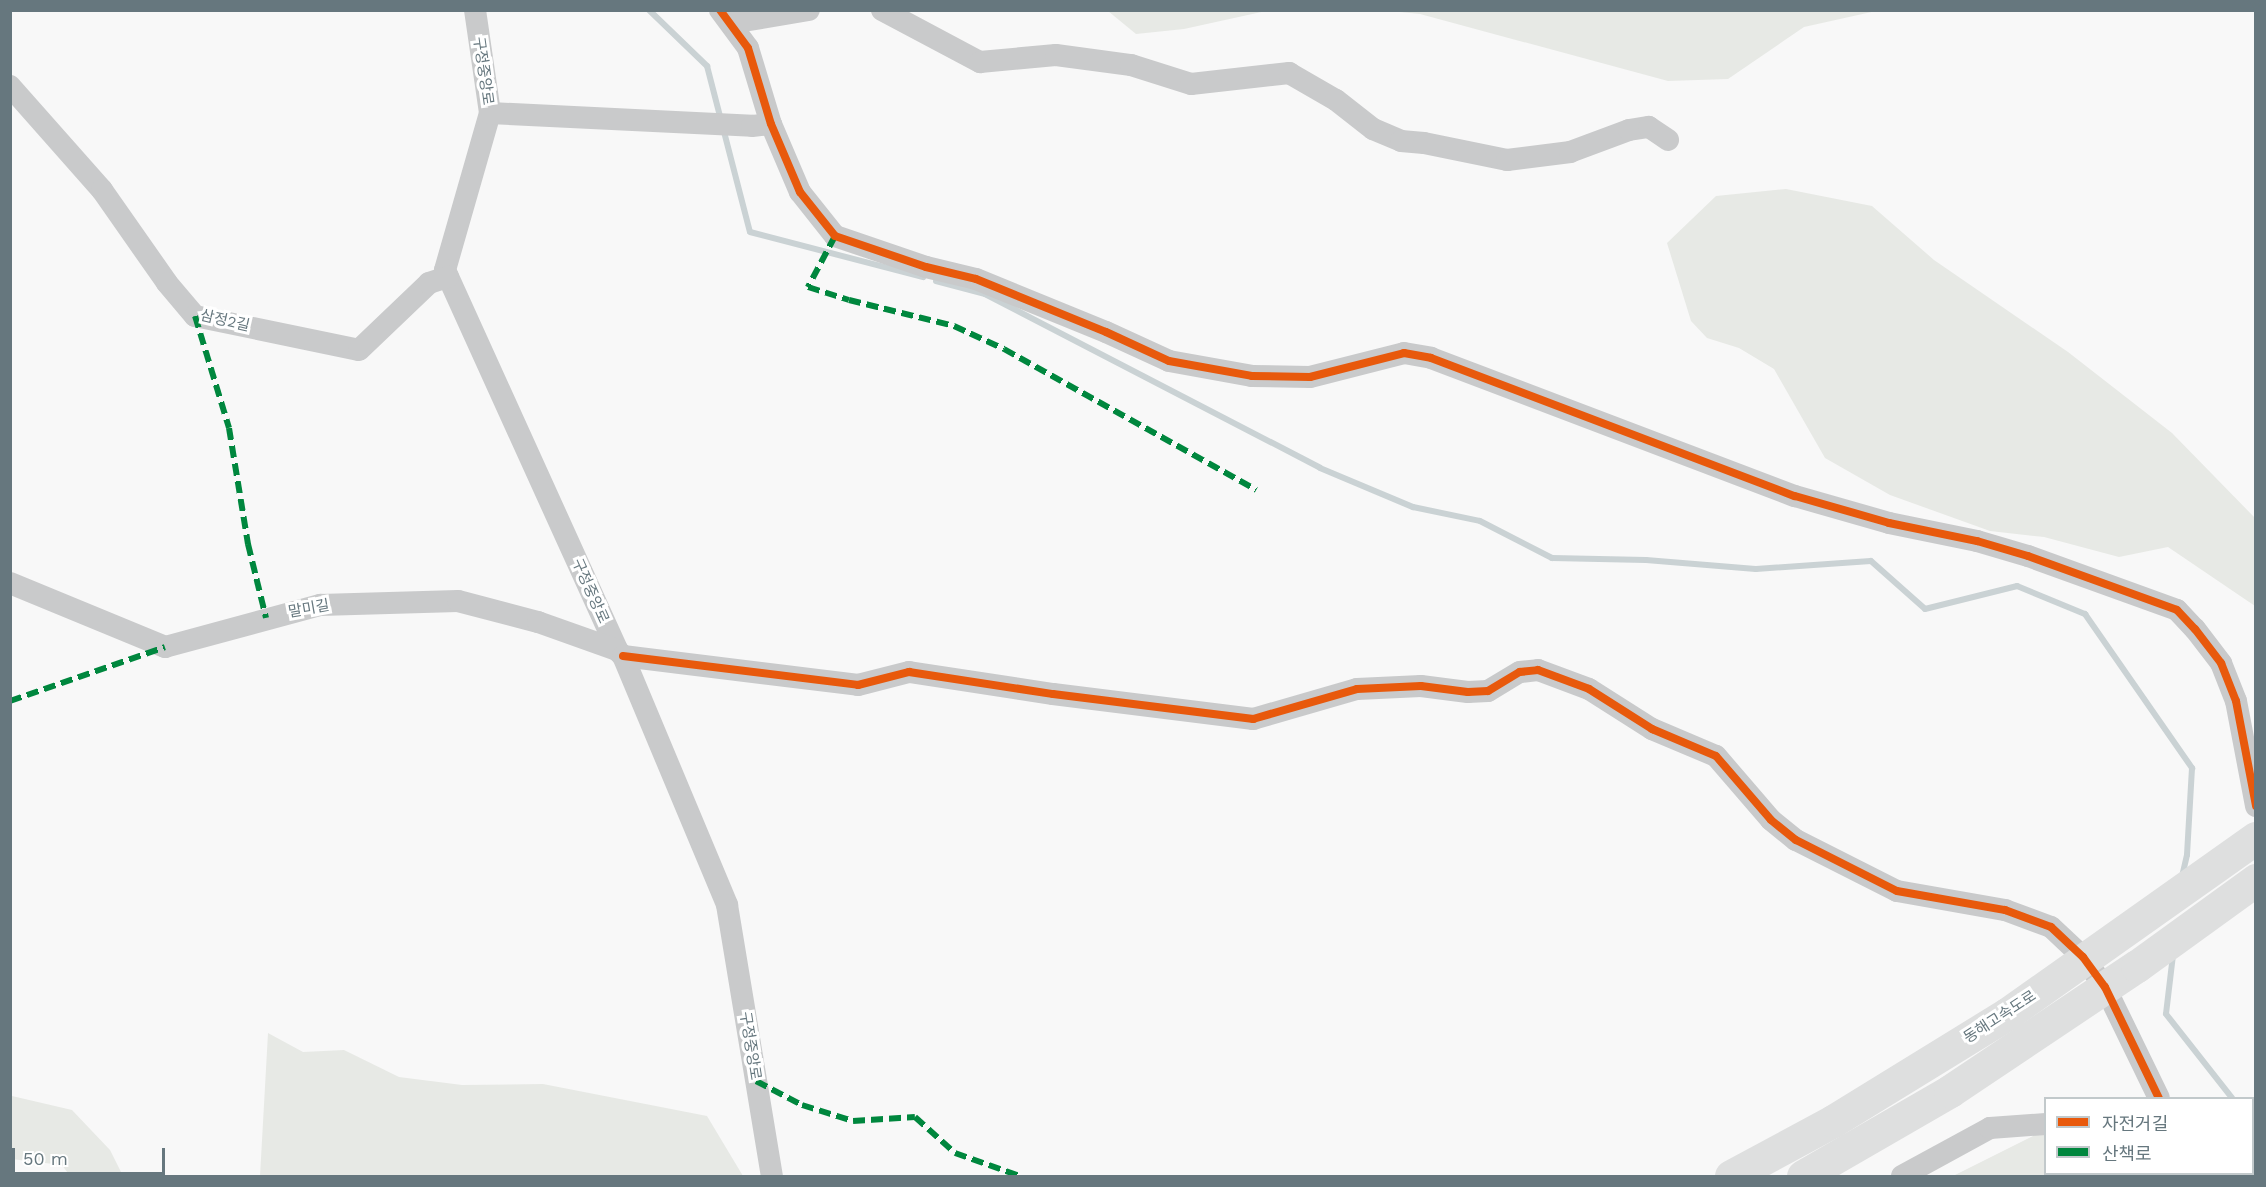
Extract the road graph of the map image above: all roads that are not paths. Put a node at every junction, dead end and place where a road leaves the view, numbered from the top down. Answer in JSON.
{"nodes":[{"id":1,"x":809,"y":10,"type":"edge"},
{"id":2,"x":882,"y":10,"type":"edge"},
{"id":3,"x":471,"y":16,"type":"edge"},
{"id":4,"x":726,"y":17,"type":"edge"},
{"id":5,"x":10,"y":86,"type":"edge"},
{"id":6,"x":490,"y":112,"type":"junction"},
{"id":7,"x":762,"y":125,"type":"junction"},
{"id":8,"x":1668,"y":140,"type":"dead end"},
{"id":9,"x":448,"y":277,"type":"junction"},
{"id":10,"x":10,"y":583,"type":"edge"},
{"id":11,"x":620,"y":653,"type":"junction"},
{"id":12,"x":2256,"y":806,"type":"edge"},
{"id":13,"x":2256,"y":838,"type":"edge"},
{"id":14,"x":2256,"y":879,"type":"edge"},
{"id":15,"x":2159,"y":1097,"type":"edge"},
{"id":16,"x":2044,"y":1125,"type":"edge"},
{"id":17,"x":772,"y":1176,"type":"edge"},
{"id":18,"x":1731,"y":1176,"type":"edge"},
{"id":19,"x":1803,"y":1176,"type":"edge"},
{"id":20,"x":1902,"y":1176,"type":"edge"}],
"edges":[{"from":1,"to":4,"type":"street"},
{"from":2,"to":8,"type":"street"},
{"from":3,"to":6,"type":"street","name":"구정중앙로"},
{"from":4,"to":7,"type":"street"},
{"from":5,"to":9,"type":"street","name":"삼정2길"},
{"from":6,"to":7,"type":"street"},
{"from":6,"to":9,"type":"street","name":"구정중앙로"},
{"from":7,"to":12,"type":"street"},
{"from":9,"to":11,"type":"street","name":"구정중앙로"},
{"from":10,"to":11,"type":"street","name":"말미길"},
{"from":11,"to":15,"type":"street","name":"말미길"},
{"from":11,"to":17,"type":"street","name":"구정중앙로"},
{"from":13,"to":18,"type":"highway","name":"동해고속도로"},
{"from":14,"to":19,"type":"highway"},
{"from":16,"to":20,"type":"street"}]}
